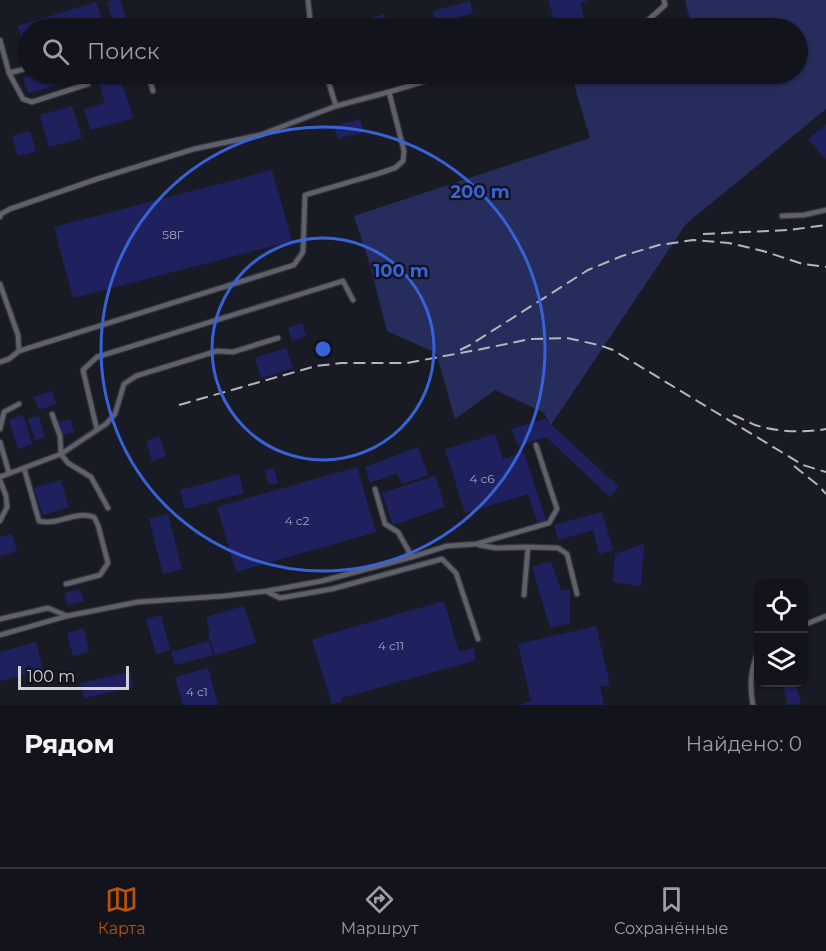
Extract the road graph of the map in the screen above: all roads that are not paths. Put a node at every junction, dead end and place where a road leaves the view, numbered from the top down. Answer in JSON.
{"nodes":[{"id":1,"x":308,"y":0,"type":"edge"},
{"id":2,"x":664,"y":0,"type":"edge"},
{"id":3,"x":310,"y":18,"type":"edge"},
{"id":4,"x":650,"y":18,"type":"edge"},
{"id":5,"x":0,"y":40,"type":"edge"},
{"id":6,"x":18,"y":71,"type":"edge"},
{"id":7,"x":9,"y":73,"type":"junction"},
{"id":8,"x":88,"y":84,"type":"dead end"},
{"id":9,"x":151,"y":84,"type":"edge"},
{"id":10,"x":329,"y":84,"type":"edge"},
{"id":11,"x":416,"y":84,"type":"edge"},
{"id":12,"x":153,"y":91,"type":"dead end"},
{"id":13,"x":389,"y":92,"type":"junction"},
{"id":14,"x":336,"y":106,"type":"junction"},
{"id":15,"x":826,"y":210,"type":"edge"},
{"id":16,"x":782,"y":216,"type":"dead end"},
{"id":17,"x":0,"y":217,"type":"edge"},
{"id":18,"x":0,"y":284,"type":"edge"},
{"id":19,"x":353,"y":300,"type":"dead end"},
{"id":20,"x":278,"y":338,"type":"dead end"},
{"id":21,"x":20,"y":351,"type":"junction"},
{"id":22,"x":0,"y":362,"type":"edge"},
{"id":23,"x":19,"y":404,"type":"dead end"},
{"id":24,"x":52,"y":414,"type":"dead end"},
{"id":25,"x":0,"y":429,"type":"edge"},
{"id":26,"x":97,"y":430,"type":"junction"},
{"id":27,"x":0,"y":442,"type":"edge"},
{"id":28,"x":536,"y":445,"type":"dead end"},
{"id":29,"x":61,"y":454,"type":"junction"},
{"id":30,"x":24,"y":468,"type":"junction"},
{"id":31,"x":9,"y":473,"type":"junction"},
{"id":32,"x":0,"y":479,"type":"edge"},
{"id":33,"x":375,"y":489,"type":"dead end"},
{"id":34,"x":108,"y":508,"type":"dead end"},
{"id":35,"x":0,"y":521,"type":"edge"},
{"id":36,"x":476,"y":544,"type":"junction"},
{"id":37,"x":528,"y":546,"type":"junction"},
{"id":38,"x":412,"y":557,"type":"junction"},
{"id":39,"x":66,"y":584,"type":"dead end"},
{"id":40,"x":267,"y":591,"type":"junction"},
{"id":41,"x":578,"y":594,"type":"dead end"},
{"id":42,"x":524,"y":595,"type":"dead end"},
{"id":43,"x":67,"y":616,"type":"junction"},
{"id":44,"x":826,"y":616,"type":"edge"},
{"id":45,"x":0,"y":619,"type":"edge"},
{"id":46,"x":808,"y":623,"type":"edge"},
{"id":47,"x":0,"y":635,"type":"edge"},
{"id":48,"x":478,"y":639,"type":"dead end"},
{"id":49,"x":754,"y":663,"type":"edge"},
{"id":50,"x":753,"y":705,"type":"edge"}],
"edges":[{"from":1,"to":3,"type":"lane"},
{"from":2,"to":4,"type":"lane"},
{"from":5,"to":7,"type":"lane"},
{"from":6,"to":7,"type":"lane"},
{"from":7,"to":8,"type":"lane"},
{"from":9,"to":12,"type":"lane"},
{"from":10,"to":14,"type":"lane"},
{"from":11,"to":13,"type":"lane"},
{"from":13,"to":14,"type":"lane"},
{"from":13,"to":21,"type":"lane"},
{"from":14,"to":17,"type":"lane"},
{"from":15,"to":16,"type":"lane"},
{"from":18,"to":21,"type":"lane"},
{"from":19,"to":26,"type":"lane"},
{"from":20,"to":26,"type":"lane"},
{"from":21,"to":22,"type":"lane"},
{"from":23,"to":25,"type":"lane"},
{"from":24,"to":29,"type":"lane"},
{"from":26,"to":29,"type":"lane"},
{"from":27,"to":31,"type":"lane"},
{"from":28,"to":36,"type":"lane"},
{"from":29,"to":30,"type":"lane"},
{"from":29,"to":34,"type":"lane"},
{"from":30,"to":31,"type":"lane"},
{"from":30,"to":39,"type":"lane"},
{"from":31,"to":32,"type":"lane"},
{"from":32,"to":35,"type":"lane"},
{"from":33,"to":38,"type":"lane"},
{"from":36,"to":37,"type":"lane"},
{"from":36,"to":38,"type":"lane"},
{"from":37,"to":41,"type":"lane"},
{"from":37,"to":42,"type":"lane"},
{"from":38,"to":40,"type":"lane"},
{"from":40,"to":43,"type":"lane"},
{"from":40,"to":48,"type":"lane"},
{"from":43,"to":45,"type":"lane"},
{"from":43,"to":47,"type":"lane"},
{"from":44,"to":46,"type":"lane"},
{"from":49,"to":50,"type":"lane"}]}
